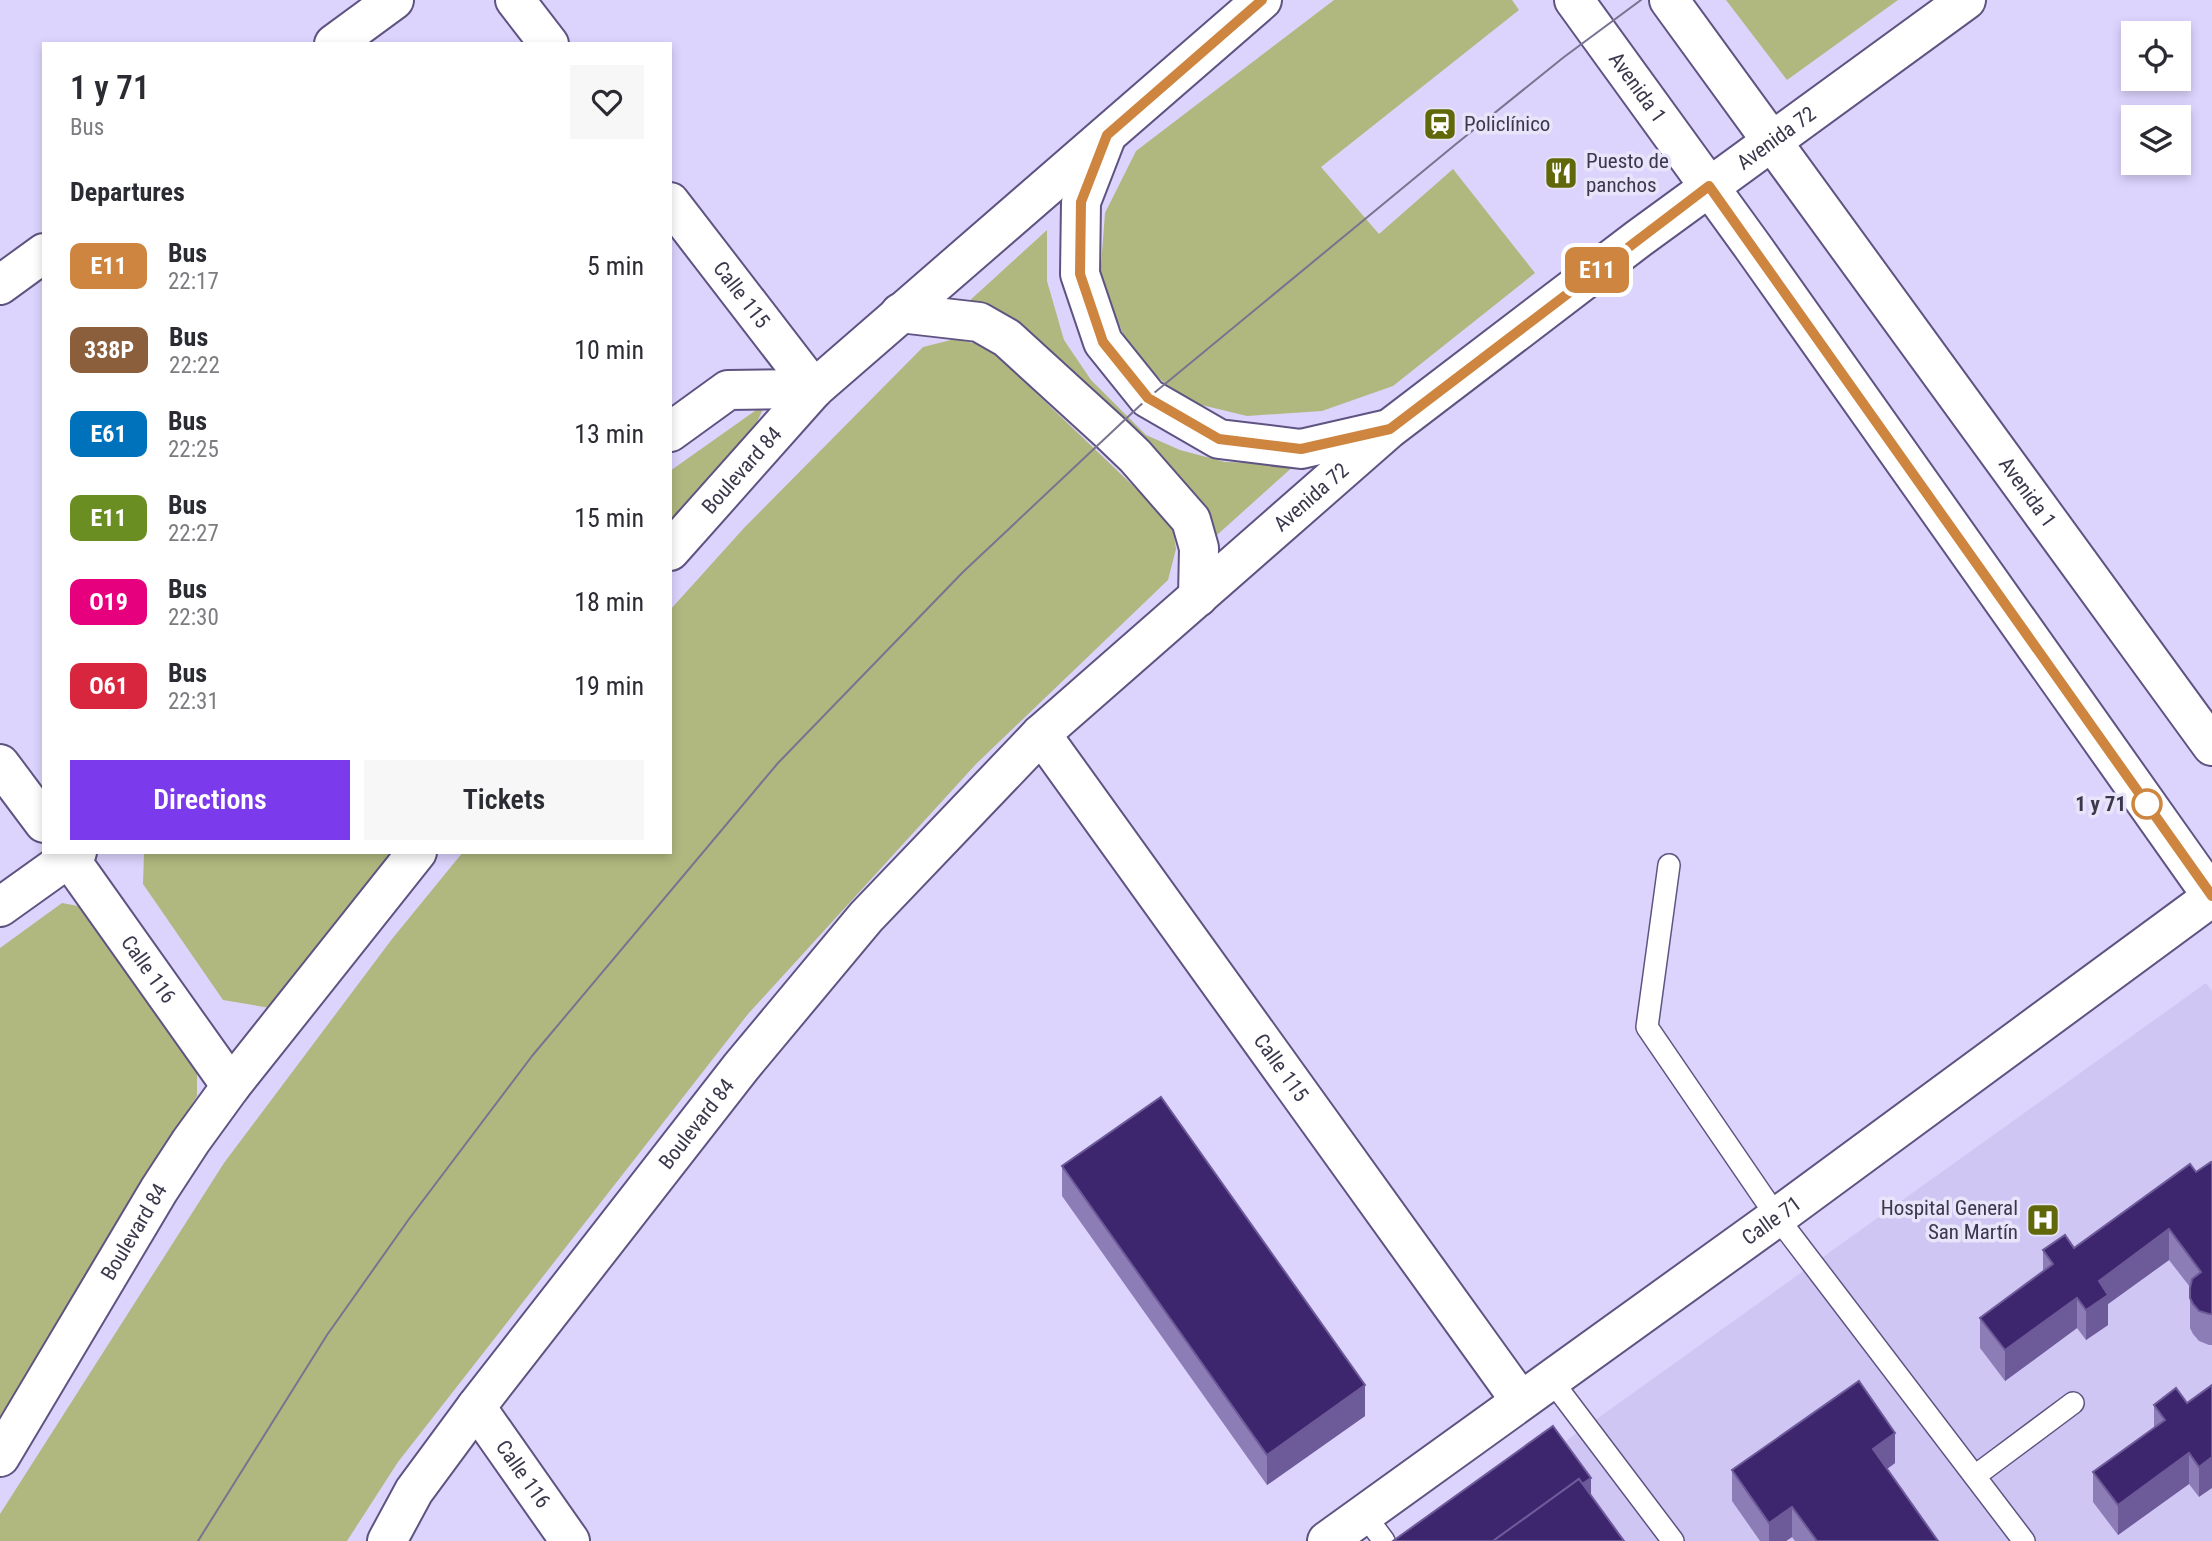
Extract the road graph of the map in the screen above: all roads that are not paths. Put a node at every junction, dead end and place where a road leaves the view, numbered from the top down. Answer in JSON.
{"nodes":[{"id":1,"x":394,"y":0,"type":"edge"},
{"id":2,"x":515,"y":0,"type":"edge"},
{"id":3,"x":1262,"y":0,"type":"edge"},
{"id":4,"x":1574,"y":0,"type":"edge"},
{"id":5,"x":1669,"y":0,"type":"edge"},
{"id":6,"x":1966,"y":0,"type":"edge"},
{"id":7,"x":337,"y":42,"type":"edge"},
{"id":8,"x":547,"y":42,"type":"edge"},
{"id":9,"x":1107,"y":135,"type":"junction"},
{"id":10,"x":1771,"y":141,"type":"junction"},
{"id":11,"x":1709,"y":186,"type":"junction"},
{"id":12,"x":672,"y":205,"type":"edge"},
{"id":13,"x":42,"y":254,"type":"edge"},
{"id":14,"x":0,"y":285,"type":"edge"},
{"id":15,"x":900,"y":313,"type":"junction"},
{"id":16,"x":814,"y":389,"type":"junction"},
{"id":17,"x":1390,"y":429,"type":"junction"},
{"id":18,"x":672,"y":431,"type":"edge"},
{"id":19,"x":672,"y":549,"type":"edge"},
{"id":20,"x":1198,"y":597,"type":"junction"},
{"id":21,"x":1041,"y":734,"type":"junction"},
{"id":22,"x":2212,"y":746,"type":"edge"},
{"id":23,"x":0,"y":764,"type":"edge"},
{"id":24,"x":42,"y":820,"type":"edge"},
{"id":25,"x":70,"y":854,"type":"edge"},
{"id":26,"x":415,"y":854,"type":"edge"},
{"id":27,"x":1669,"y":865,"type":"dead end"},
{"id":28,"x":2212,"y":896,"type":"edge"},
{"id":29,"x":0,"y":907,"type":"edge"},
{"id":30,"x":231,"y":1086,"type":"junction"},
{"id":31,"x":1777,"y":1217,"type":"junction"},
{"id":32,"x":1536,"y":1391,"type":"junction"},
{"id":33,"x":2073,"y":1403,"type":"dead end"},
{"id":34,"x":476,"y":1407,"type":"junction"},
{"id":35,"x":0,"y":1457,"type":"edge"},
{"id":36,"x":1975,"y":1476,"type":"junction"},
{"id":37,"x":1374,"y":1528,"type":"edge"},
{"id":38,"x":387,"y":1541,"type":"edge"},
{"id":39,"x":570,"y":1541,"type":"edge"},
{"id":40,"x":1327,"y":1541,"type":"edge"},
{"id":41,"x":1673,"y":1541,"type":"edge"},
{"id":42,"x":2024,"y":1541,"type":"edge"}],
"edges":[{"from":1,"to":7,"type":"main road"},
{"from":2,"to":8,"type":"main road"},
{"from":3,"to":9,"type":"main road"},
{"from":4,"to":11,"type":"main road","name":"Avenida 1"},
{"from":5,"to":10,"type":"main road","name":"Avenida 1"},
{"from":6,"to":10,"type":"main road","name":"Avenida 72"},
{"from":9,"to":15,"type":"main road"},
{"from":9,"to":17,"type":"main road"},
{"from":10,"to":11,"type":"main road","name":"Avenida 72"},
{"from":10,"to":22,"type":"main road","name":"Avenida 1"},
{"from":11,"to":17,"type":"main road","name":"Avenida 72"},
{"from":11,"to":28,"type":"main road","name":"Avenida 1"},
{"from":12,"to":16,"type":"main road","name":"Calle 115"},
{"from":13,"to":14,"type":"main road"},
{"from":15,"to":16,"type":"main road"},
{"from":15,"to":20,"type":"main road"},
{"from":16,"to":18,"type":"main road"},
{"from":16,"to":19,"type":"main road","name":"Boulevard 84"},
{"from":17,"to":20,"type":"main road","name":"Avenida 72"},
{"from":20,"to":21,"type":"main road","name":"Avenida 72"},
{"from":21,"to":32,"type":"main road","name":"Calle 115"},
{"from":21,"to":34,"type":"main road","name":"Boulevard 84"},
{"from":23,"to":24,"type":"main road"},
{"from":25,"to":29,"type":"main road"},
{"from":25,"to":30,"type":"main road","name":"Calle 116"},
{"from":26,"to":30,"type":"main road","name":"Boulevard 84"},
{"from":27,"to":31,"type":"lane"},
{"from":28,"to":31,"type":"main road","name":"Calle 71"},
{"from":30,"to":35,"type":"main road","name":"Boulevard 84"},
{"from":31,"to":32,"type":"main road","name":"Calle 71"},
{"from":31,"to":36,"type":"lane"},
{"from":32,"to":37,"type":"main road","name":"Calle 71"},
{"from":32,"to":41,"type":"lane"},
{"from":33,"to":36,"type":"lane"},
{"from":34,"to":38,"type":"main road","name":"Boulevard 84"},
{"from":34,"to":39,"type":"main road","name":"Calle 116"},
{"from":36,"to":42,"type":"lane"},
{"from":37,"to":40,"type":"main road","name":"Calle 71"}]}
